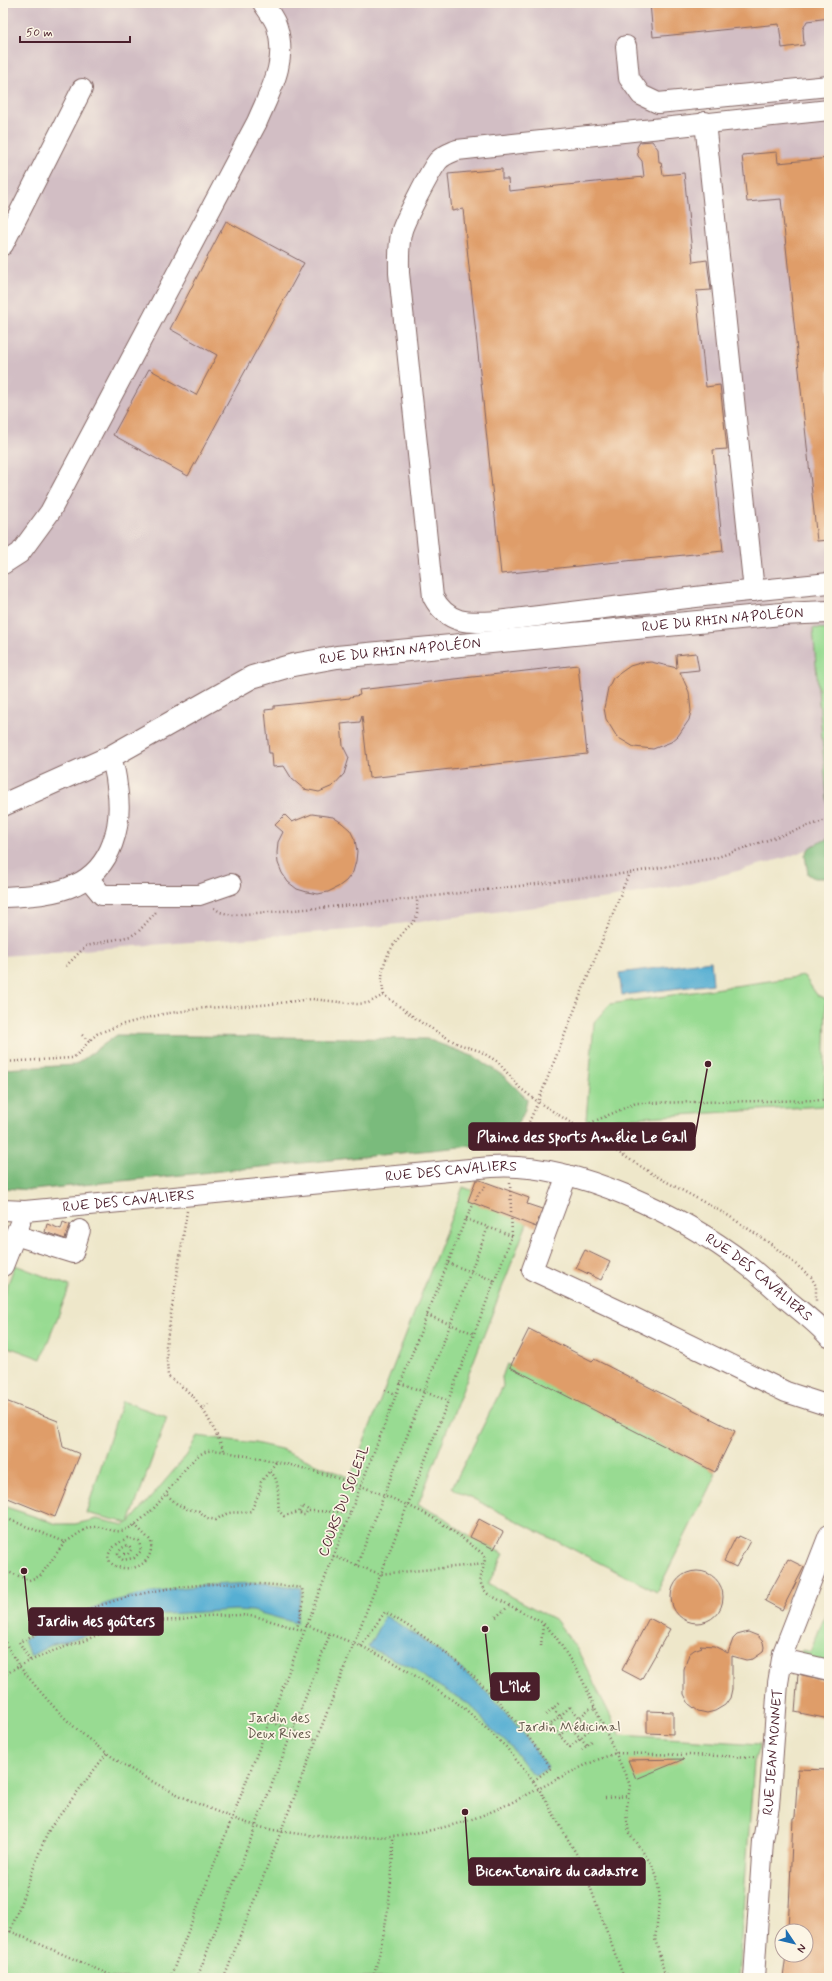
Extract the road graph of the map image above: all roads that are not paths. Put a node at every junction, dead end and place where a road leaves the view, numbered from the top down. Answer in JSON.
{"nodes":[{"id":1,"x":263,"y":3,"type":"edge"},
{"id":2,"x":626,"y":46,"type":"dead end"},
{"id":3,"x":829,"y":86,"type":"edge"},
{"id":4,"x":82,"y":89,"type":"dead end"},
{"id":5,"x":829,"y":110,"type":"edge"},
{"id":6,"x":706,"y":122,"type":"junction"},
{"id":7,"x":3,"y":245,"type":"edge"},
{"id":8,"x":3,"y":564,"type":"edge"},
{"id":9,"x":829,"y":583,"type":"edge"},
{"id":10,"x":754,"y":591,"type":"junction"},
{"id":11,"x":829,"y":612,"type":"edge"},
{"id":12,"x":110,"y":757,"type":"junction"},
{"id":13,"x":3,"y":805,"type":"edge"},
{"id":14,"x":88,"y":878,"type":"junction"},
{"id":15,"x":231,"y":884,"type":"dead end"},
{"id":16,"x":3,"y":897,"type":"edge"},
{"id":17,"x":567,"y":1175,"type":"junction"},
{"id":18,"x":3,"y":1210,"type":"edge"},
{"id":19,"x":25,"y":1211,"type":"junction"},
{"id":20,"x":80,"y":1230,"type":"dead end"},
{"id":21,"x":15,"y":1235,"type":"junction"},
{"id":22,"x":3,"y":1266,"type":"edge"},
{"id":23,"x":829,"y":1337,"type":"edge"},
{"id":24,"x":829,"y":1406,"type":"edge"},
{"id":25,"x":829,"y":1535,"type":"edge"},
{"id":26,"x":782,"y":1659,"type":"junction"},
{"id":27,"x":829,"y":1670,"type":"edge"},
{"id":28,"x":754,"y":1978,"type":"edge"}],
"edges":[{"from":1,"to":8,"type":"street"},
{"from":2,"to":3,"type":"street"},
{"from":4,"to":7,"type":"street"},
{"from":5,"to":6,"type":"street"},
{"from":6,"to":10,"type":"street"},
{"from":6,"to":10,"type":"street"},
{"from":9,"to":10,"type":"street"},
{"from":11,"to":12,"type":"main road","name":"RUE DU RHIN NAPOLÉON"},
{"from":12,"to":13,"type":"main road","name":"RUE DU RHIN NAPOLÉON"},
{"from":12,"to":14,"type":"street"},
{"from":14,"to":15,"type":"street"},
{"from":14,"to":16,"type":"street"},
{"from":17,"to":19,"type":"street","name":"RUE DES CAVALIERS"},
{"from":17,"to":23,"type":"street","name":"RUE DES CAVALIERS"},
{"from":17,"to":24,"type":"street"},
{"from":18,"to":19,"type":"street","name":"RUE DES CAVALIERS"},
{"from":19,"to":21,"type":"street"},
{"from":20,"to":21,"type":"street"},
{"from":21,"to":22,"type":"street"},
{"from":25,"to":26,"type":"street","name":"RUE JEAN MONNET"},
{"from":26,"to":27,"type":"street"},
{"from":26,"to":28,"type":"street","name":"RUE JEAN MONNET"}]}
